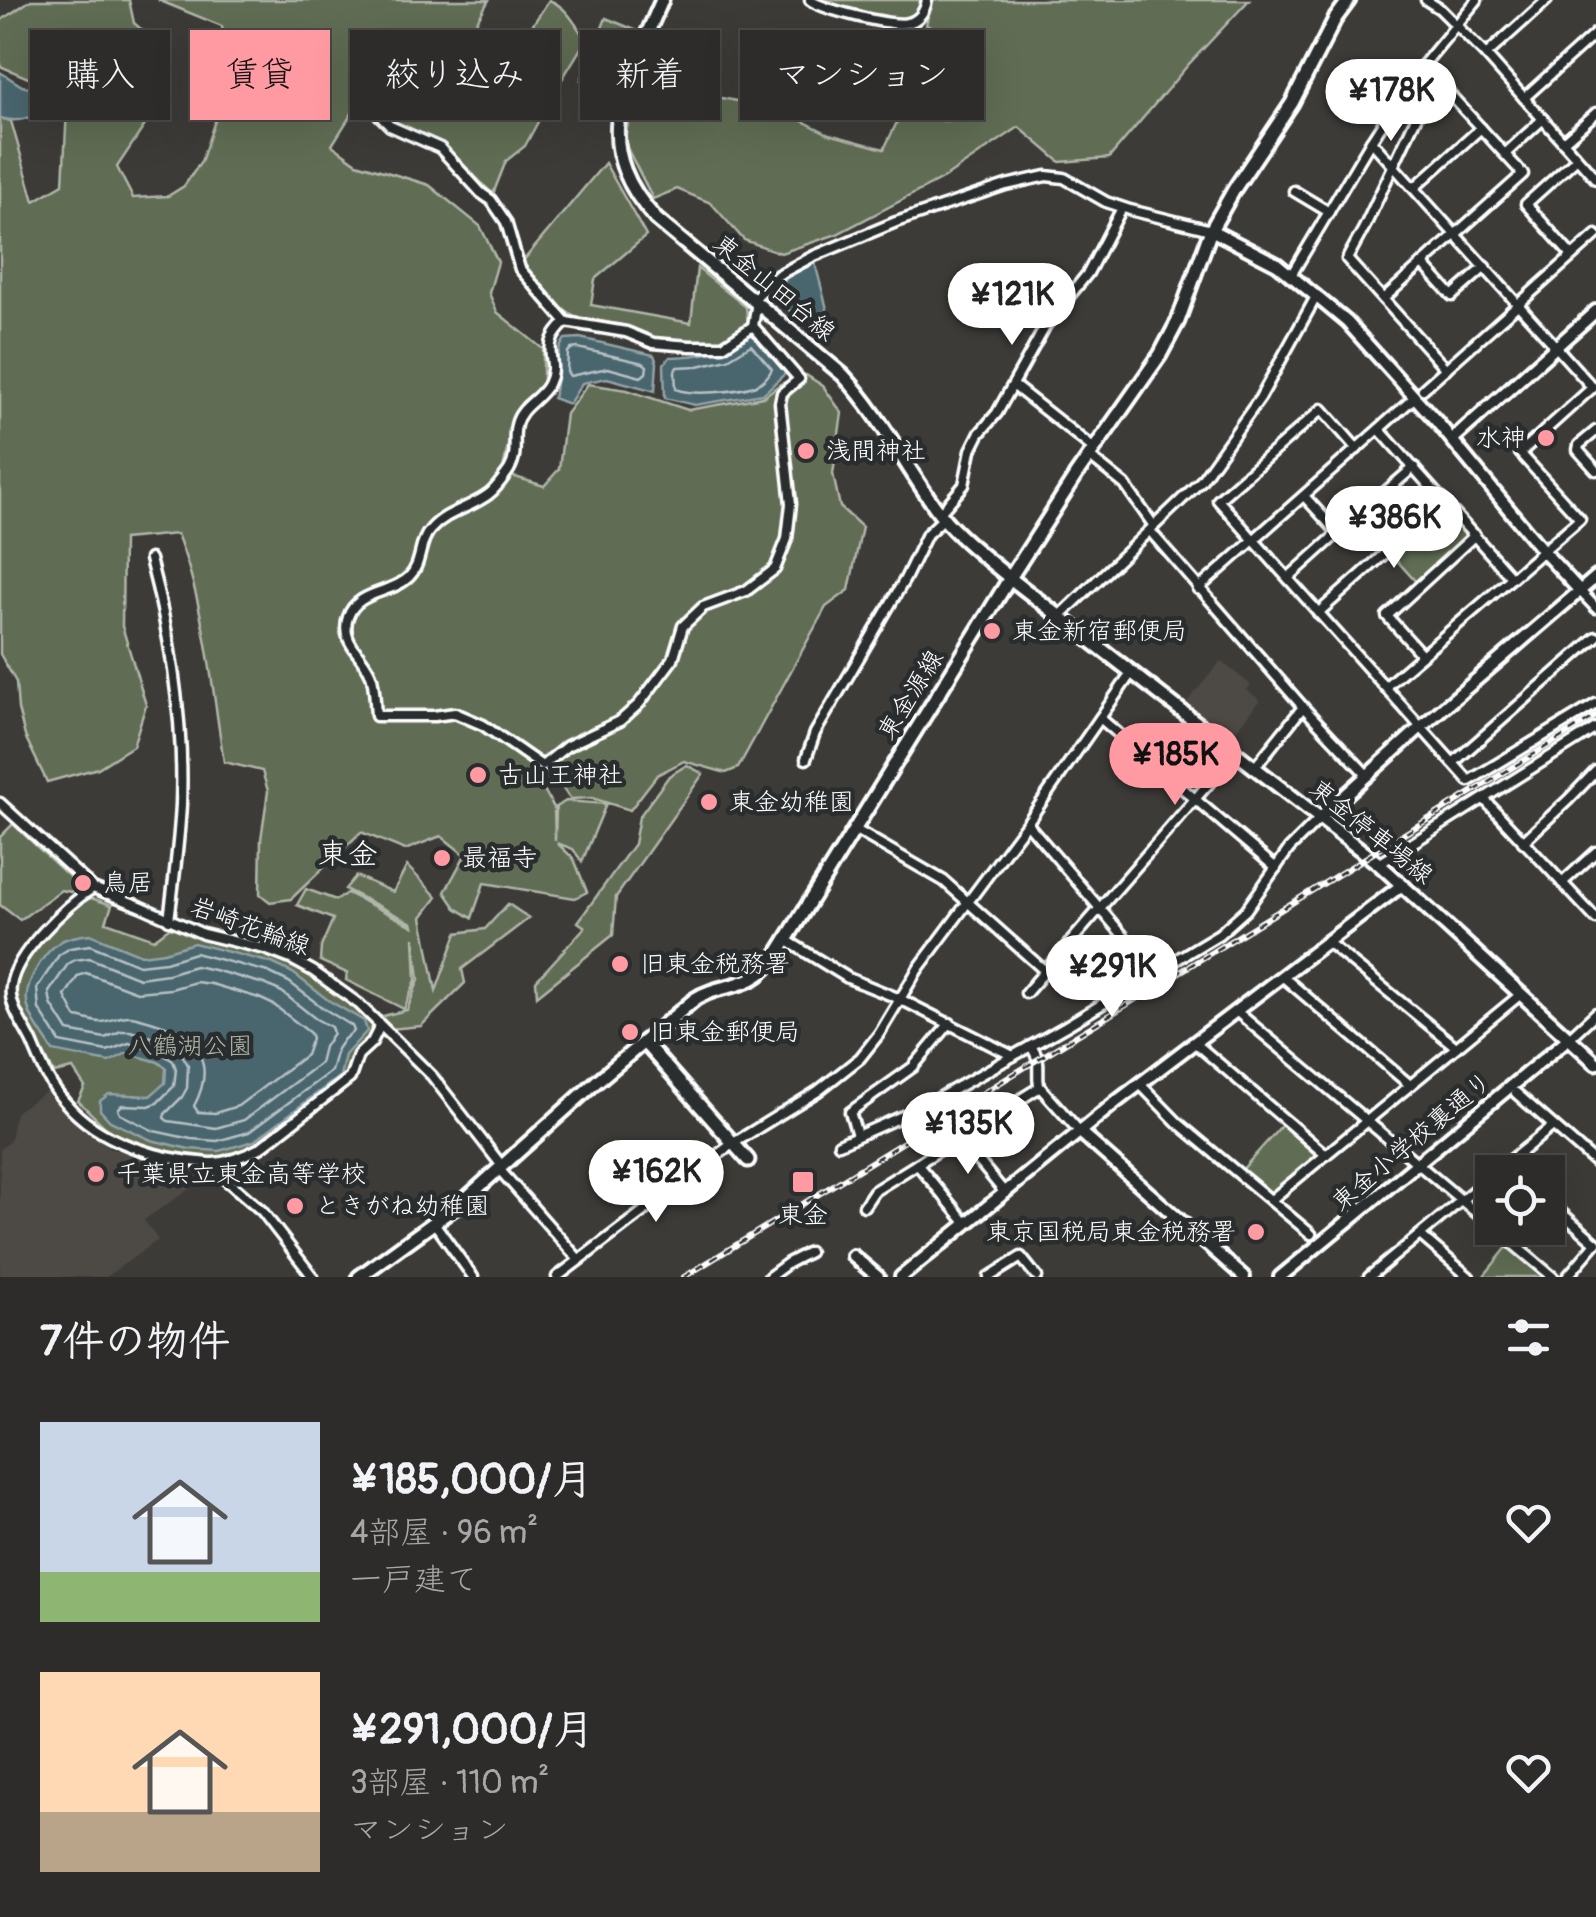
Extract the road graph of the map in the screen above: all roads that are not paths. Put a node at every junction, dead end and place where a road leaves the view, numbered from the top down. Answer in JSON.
{"nodes":[{"id":1,"x":662,"y":0,"type":"edge"},
{"id":2,"x":810,"y":0,"type":"edge"},
{"id":3,"x":927,"y":0,"type":"edge"},
{"id":4,"x":1350,"y":0,"type":"edge"},
{"id":5,"x":1426,"y":0,"type":"edge"},
{"id":6,"x":1477,"y":0,"type":"edge"},
{"id":7,"x":1548,"y":0,"type":"edge"},
{"id":8,"x":1456,"y":25,"type":"junction"},
{"id":9,"x":1596,"y":33,"type":"edge"},
{"id":10,"x":1486,"y":55,"type":"junction"},
{"id":11,"x":1423,"y":65,"type":"junction"},
{"id":12,"x":1441,"y":85,"type":"junction"},
{"id":13,"x":1524,"y":98,"type":"junction"},
{"id":14,"x":1596,"y":114,"type":"edge"},
{"id":15,"x":1543,"y":119,"type":"junction"},
{"id":16,"x":384,"y":120,"type":"edge"},
{"id":17,"x":1481,"y":128,"type":"junction"},
{"id":18,"x":1371,"y":141,"type":"junction"},
{"id":19,"x":1563,"y":142,"type":"junction"},
{"id":20,"x":1505,"y":154,"type":"junction"},
{"id":21,"x":1577,"y":158,"type":"junction"},
{"id":22,"x":1392,"y":164,"type":"junction"},
{"id":23,"x":1595,"y":174,"type":"edge"},
{"id":24,"x":1414,"y":188,"type":"junction"},
{"id":25,"x":1294,"y":191,"type":"dead end"},
{"id":26,"x":1122,"y":208,"type":"junction"},
{"id":27,"x":1329,"y":212,"type":"junction"},
{"id":28,"x":1211,"y":230,"type":"junction"},
{"id":29,"x":1456,"y":234,"type":"junction"},
{"id":30,"x":1596,"y":235,"type":"edge"},
{"id":31,"x":1572,"y":256,"type":"junction"},
{"id":32,"x":1423,"y":264,"type":"junction"},
{"id":33,"x":1485,"y":267,"type":"junction"},
{"id":34,"x":1290,"y":278,"type":"junction"},
{"id":35,"x":1317,"y":295,"type":"junction"},
{"id":36,"x":1383,"y":299,"type":"junction"},
{"id":37,"x":755,"y":300,"type":"junction"},
{"id":38,"x":1519,"y":304,"type":"junction"},
{"id":39,"x":1595,"y":316,"type":"edge"},
{"id":40,"x":566,"y":322,"type":"junction"},
{"id":41,"x":753,"y":326,"type":"junction"},
{"id":42,"x":1557,"y":346,"type":"junction"},
{"id":43,"x":1446,"y":369,"type":"junction"},
{"id":44,"x":1012,"y":385,"type":"junction"},
{"id":45,"x":1594,"y":389,"type":"edge"},
{"id":46,"x":1419,"y":393,"type":"junction"},
{"id":47,"x":1379,"y":429,"type":"junction"},
{"id":48,"x":1596,"y":430,"type":"edge"},
{"id":49,"x":1452,"y":440,"type":"junction"},
{"id":50,"x":1357,"y":449,"type":"junction"},
{"id":51,"x":1092,"y":453,"type":"junction"},
{"id":52,"x":1414,"y":467,"type":"junction"},
{"id":53,"x":1596,"y":470,"type":"edge"},
{"id":54,"x":1304,"y":496,"type":"junction"},
{"id":55,"x":1444,"y":501,"type":"junction"},
{"id":56,"x":942,"y":516,"type":"junction"},
{"id":57,"x":1152,"y":528,"type":"junction"},
{"id":58,"x":1338,"y":533,"type":"junction"},
{"id":59,"x":1475,"y":536,"type":"junction"},
{"id":60,"x":1254,"y":540,"type":"junction"},
{"id":61,"x":1543,"y":551,"type":"junction"},
{"id":62,"x":150,"y":559,"type":"dead end"},
{"id":63,"x":1511,"y":577,"type":"junction"},
{"id":64,"x":1010,"y":578,"type":"junction"},
{"id":65,"x":1288,"y":578,"type":"junction"},
{"id":66,"x":1596,"y":578,"type":"edge"},
{"id":67,"x":1198,"y":589,"type":"junction"},
{"id":68,"x":1580,"y":591,"type":"junction"},
{"id":69,"x":1596,"y":608,"type":"edge"},
{"id":70,"x":1318,"y":612,"type":"junction"},
{"id":71,"x":1060,"y":616,"type":"junction"},
{"id":72,"x":1596,"y":636,"type":"edge"},
{"id":73,"x":1422,"y":655,"type":"junction"},
{"id":74,"x":1132,"y":672,"type":"junction"},
{"id":75,"x":1385,"y":687,"type":"junction"},
{"id":76,"x":1596,"y":704,"type":"edge"},
{"id":77,"x":1304,"y":708,"type":"junction"},
{"id":78,"x":1100,"y":718,"type":"junction"},
{"id":79,"x":1421,"y":726,"type":"junction"},
{"id":80,"x":1596,"y":728,"type":"edge"},
{"id":81,"x":1236,"y":752,"type":"junction"},
{"id":82,"x":806,"y":759,"type":"dead end"},
{"id":83,"x":1453,"y":763,"type":"junction"},
{"id":84,"x":1256,"y":767,"type":"junction"},
{"id":85,"x":1596,"y":771,"type":"edge"},
{"id":86,"x":1367,"y":775,"type":"junction"},
{"id":87,"x":1194,"y":799,"type":"junction"},
{"id":88,"x":1484,"y":800,"type":"junction"},
{"id":89,"x":0,"y":803,"type":"edge"},
{"id":90,"x":1320,"y":818,"type":"junction"},
{"id":91,"x":1027,"y":823,"type":"junction"},
{"id":92,"x":854,"y":830,"type":"junction"},
{"id":93,"x":1523,"y":842,"type":"junction"},
{"id":94,"x":1596,"y":852,"type":"edge"},
{"id":95,"x":1379,"y":864,"type":"junction"},
{"id":96,"x":1276,"y":868,"type":"junction"},
{"id":97,"x":1562,"y":883,"type":"junction"},
{"id":98,"x":1402,"y":885,"type":"junction"},
{"id":99,"x":93,"y":888,"type":"junction"},
{"id":100,"x":968,"y":901,"type":"junction"},
{"id":101,"x":1101,"y":909,"type":"junction"},
{"id":102,"x":1596,"y":919,"type":"edge"},
{"id":103,"x":169,"y":920,"type":"junction"},
{"id":104,"x":786,"y":940,"type":"junction"},
{"id":105,"x":1326,"y":941,"type":"junction"},
{"id":106,"x":1045,"y":971,"type":"junction"},
{"id":107,"x":1154,"y":972,"type":"junction"},
{"id":108,"x":1282,"y":976,"type":"junction"},
{"id":109,"x":1026,"y":994,"type":"dead end"},
{"id":110,"x":1521,"y":994,"type":"junction"},
{"id":111,"x":900,"y":999,"type":"junction"},
{"id":112,"x":1236,"y":1010,"type":"junction"},
{"id":113,"x":1596,"y":1012,"type":"edge"},
{"id":114,"x":950,"y":1023,"type":"junction"},
{"id":115,"x":380,"y":1026,"type":"junction"},
{"id":116,"x":1569,"y":1038,"type":"junction"},
{"id":117,"x":644,"y":1042,"type":"junction"},
{"id":118,"x":1194,"y":1042,"type":"junction"},
{"id":119,"x":1032,"y":1046,"type":"junction"},
{"id":120,"x":1456,"y":1048,"type":"junction"},
{"id":121,"x":1013,"y":1056,"type":"junction"},
{"id":122,"x":1596,"y":1063,"type":"edge"},
{"id":123,"x":1140,"y":1084,"type":"junction"},
{"id":124,"x":1410,"y":1086,"type":"junction"},
{"id":125,"x":1040,"y":1087,"type":"junction"},
{"id":126,"x":1516,"y":1094,"type":"dead end"},
{"id":127,"x":1368,"y":1120,"type":"junction"},
{"id":128,"x":1553,"y":1126,"type":"junction"},
{"id":129,"x":1080,"y":1132,"type":"junction"},
{"id":130,"x":857,"y":1136,"type":"junction"},
{"id":131,"x":959,"y":1137,"type":"junction"},
{"id":132,"x":732,"y":1144,"type":"junction"},
{"id":133,"x":839,"y":1144,"type":"dead end"},
{"id":134,"x":1517,"y":1155,"type":"edge"},
{"id":135,"x":1326,"y":1156,"type":"junction"},
{"id":136,"x":748,"y":1160,"type":"dead end"},
{"id":137,"x":1596,"y":1162,"type":"edge"},
{"id":138,"x":211,"y":1164,"type":"junction"},
{"id":139,"x":916,"y":1164,"type":"junction"},
{"id":140,"x":1418,"y":1164,"type":"junction"},
{"id":141,"x":501,"y":1167,"type":"junction"},
{"id":142,"x":1475,"y":1189,"type":"edge"},
{"id":143,"x":1006,"y":1193,"type":"junction"},
{"id":144,"x":1270,"y":1200,"type":"junction"},
{"id":145,"x":1462,"y":1200,"type":"junction"},
{"id":146,"x":864,"y":1206,"type":"dead end"},
{"id":147,"x":1475,"y":1211,"type":"edge"},
{"id":148,"x":1565,"y":1216,"type":"edge"},
{"id":149,"x":435,"y":1224,"type":"junction"},
{"id":150,"x":967,"y":1224,"type":"junction"},
{"id":151,"x":1311,"y":1234,"type":"dead end"},
{"id":152,"x":1420,"y":1235,"type":"junction"},
{"id":153,"x":1596,"y":1243,"type":"edge"},
{"id":154,"x":1515,"y":1245,"type":"edge"},
{"id":155,"x":809,"y":1252,"type":"dead end"},
{"id":156,"x":853,"y":1256,"type":"dead end"},
{"id":157,"x":579,"y":1260,"type":"junction"},
{"id":158,"x":314,"y":1277,"type":"edge"},
{"id":159,"x":359,"y":1277,"type":"edge"},
{"id":160,"x":473,"y":1277,"type":"edge"},
{"id":161,"x":557,"y":1277,"type":"edge"},
{"id":162,"x":768,"y":1277,"type":"edge"},
{"id":163,"x":878,"y":1277,"type":"edge"},
{"id":164,"x":901,"y":1277,"type":"edge"},
{"id":165,"x":989,"y":1277,"type":"edge"},
{"id":166,"x":1037,"y":1277,"type":"edge"},
{"id":167,"x":1244,"y":1277,"type":"edge"},
{"id":168,"x":1280,"y":1277,"type":"edge"},
{"id":169,"x":1369,"y":1277,"type":"edge"},
{"id":170,"x":1469,"y":1277,"type":"edge"},
{"id":171,"x":1553,"y":1277,"type":"edge"},
{"id":172,"x":1567,"y":1277,"type":"edge"}],
"edges":[{"from":1,"to":37,"type":"main road","name":"東金山田台線"},
{"from":2,"to":3,"type":"street"},
{"from":4,"to":28,"type":"main road","name":"東金源線"},
{"from":5,"to":8,"type":"street"},
{"from":6,"to":8,"type":"street"},
{"from":7,"to":10,"type":"street"},
{"from":8,"to":10,"type":"street"},
{"from":8,"to":11,"type":"street"},
{"from":9,"to":13,"type":"street"},
{"from":10,"to":13,"type":"street"},
{"from":11,"to":12,"type":"street"},
{"from":11,"to":18,"type":"street"},
{"from":12,"to":17,"type":"street"},
{"from":12,"to":22,"type":"street"},
{"from":13,"to":15,"type":"street"},
{"from":14,"to":19,"type":"street"},
{"from":15,"to":19,"type":"street"},
{"from":15,"to":20,"type":"street"},
{"from":16,"to":40,"type":"street"},
{"from":17,"to":20,"type":"street"},
{"from":17,"to":24,"type":"street"},
{"from":18,"to":22,"type":"street"},
{"from":18,"to":27,"type":"street"},
{"from":19,"to":21,"type":"street"},
{"from":20,"to":29,"type":"street"},
{"from":21,"to":23,"type":"street"},
{"from":21,"to":31,"type":"street"},
{"from":22,"to":24,"type":"street"},
{"from":22,"to":36,"type":"street"},
{"from":24,"to":29,"type":"street"},
{"from":25,"to":27,"type":"street"},
{"from":26,"to":28,"type":"street"},
{"from":26,"to":37,"type":"street"},
{"from":26,"to":44,"type":"street"},
{"from":27,"to":34,"type":"street"},
{"from":28,"to":34,"type":"street"},
{"from":28,"to":51,"type":"main road","name":"東金源線"},
{"from":29,"to":32,"type":"street"},
{"from":29,"to":33,"type":"street"},
{"from":30,"to":31,"type":"street"},
{"from":31,"to":38,"type":"street"},
{"from":32,"to":33,"type":"street"},
{"from":32,"to":36,"type":"street"},
{"from":33,"to":38,"type":"street"},
{"from":34,"to":35,"type":"street"},
{"from":35,"to":46,"type":"street"},
{"from":35,"to":57,"type":"street"},
{"from":36,"to":43,"type":"street"},
{"from":37,"to":41,"type":"street"},
{"from":37,"to":56,"type":"main road","name":"東金山田台線"},
{"from":38,"to":42,"type":"street"},
{"from":38,"to":43,"type":"street"},
{"from":39,"to":42,"type":"street"},
{"from":40,"to":41,"type":"street"},
{"from":40,"to":41,"type":"street"},
{"from":42,"to":45,"type":"street"},
{"from":42,"to":49,"type":"street"},
{"from":43,"to":46,"type":"street"},
{"from":44,"to":51,"type":"street"},
{"from":44,"to":56,"type":"street"},
{"from":45,"to":61,"type":"street"},
{"from":46,"to":47,"type":"street"},
{"from":46,"to":49,"type":"street"},
{"from":47,"to":50,"type":"street"},
{"from":47,"to":52,"type":"street"},
{"from":48,"to":53,"type":"street"},
{"from":49,"to":61,"type":"street"},
{"from":50,"to":54,"type":"street"},
{"from":50,"to":60,"type":"street"},
{"from":51,"to":57,"type":"street"},
{"from":51,"to":64,"type":"main road","name":"東金源線"},
{"from":52,"to":55,"type":"street"},
{"from":52,"to":58,"type":"street"},
{"from":54,"to":58,"type":"street"},
{"from":54,"to":60,"type":"street"},
{"from":55,"to":59,"type":"street"},
{"from":55,"to":70,"type":"street"},
{"from":56,"to":64,"type":"main road","name":"東金山田台線"},
{"from":56,"to":82,"type":"street"},
{"from":57,"to":67,"type":"street"},
{"from":57,"to":71,"type":"street"},
{"from":58,"to":65,"type":"street"},
{"from":59,"to":63,"type":"street"},
{"from":59,"to":73,"type":"street"},
{"from":60,"to":65,"type":"street"},
{"from":60,"to":67,"type":"street"},
{"from":61,"to":63,"type":"street"},
{"from":61,"to":68,"type":"street"},
{"from":62,"to":103,"type":"street"},
{"from":63,"to":73,"type":"street"},
{"from":64,"to":71,"type":"main road","name":"東金停車場線"},
{"from":64,"to":92,"type":"main road","name":"東金源線"},
{"from":65,"to":70,"type":"street"},
{"from":66,"to":68,"type":"street"},
{"from":67,"to":77,"type":"street"},
{"from":68,"to":69,"type":"street"},
{"from":68,"to":79,"type":"street"},
{"from":70,"to":75,"type":"street"},
{"from":71,"to":74,"type":"main road","name":"東金停車場線"},
{"from":72,"to":83,"type":"street"},
{"from":73,"to":75,"type":"street"},
{"from":74,"to":78,"type":"street"},
{"from":74,"to":81,"type":"main road","name":"東金停車場線"},
{"from":75,"to":79,"type":"street"},
{"from":76,"to":83,"type":"street"},
{"from":77,"to":84,"type":"street"},
{"from":77,"to":86,"type":"street"},
{"from":78,"to":87,"type":"street"},
{"from":78,"to":91,"type":"street"},
{"from":79,"to":83,"type":"street"},
{"from":79,"to":86,"type":"street"},
{"from":80,"to":88,"type":"street"},
{"from":81,"to":84,"type":"main road","name":"東金停車場線"},
{"from":81,"to":87,"type":"street"},
{"from":84,"to":90,"type":"main road","name":"東金停車場線"},
{"from":85,"to":93,"type":"street"},
{"from":86,"to":90,"type":"street"},
{"from":87,"to":96,"type":"street"},
{"from":87,"to":101,"type":"street"},
{"from":88,"to":93,"type":"street"},
{"from":88,"to":95,"type":"street"},
{"from":89,"to":99,"type":"street","name":"岩崎花輪線"},
{"from":90,"to":95,"type":"main road","name":"東金停車場線"},
{"from":90,"to":96,"type":"street"},
{"from":91,"to":100,"type":"street"},
{"from":91,"to":101,"type":"street"},
{"from":92,"to":100,"type":"street"},
{"from":92,"to":104,"type":"main road","name":"東金源線"},
{"from":93,"to":97,"type":"street"},
{"from":94,"to":97,"type":"street"},
{"from":95,"to":98,"type":"main road","name":"東金停車場線"},
{"from":96,"to":107,"type":"street"},
{"from":97,"to":102,"type":"street"},
{"from":98,"to":105,"type":"street"},
{"from":98,"to":110,"type":"main road","name":"東金停車場線"},
{"from":99,"to":103,"type":"street","name":"岩崎花輪線"},
{"from":99,"to":138,"type":"street"},
{"from":100,"to":106,"type":"street"},
{"from":100,"to":111,"type":"street"},
{"from":101,"to":106,"type":"street"},
{"from":101,"to":107,"type":"street"},
{"from":103,"to":115,"type":"street","name":"岩崎花輪線"},
{"from":104,"to":111,"type":"street"},
{"from":104,"to":117,"type":"main road","name":"東金源線"},
{"from":105,"to":108,"type":"street"},
{"from":105,"to":120,"type":"street"},
{"from":106,"to":109,"type":"street"},
{"from":107,"to":119,"type":"street"},
{"from":108,"to":112,"type":"street"},
{"from":108,"to":124,"type":"street"},
{"from":110,"to":116,"type":"main road","name":"東金停車場線"},
{"from":110,"to":120,"type":"street"},
{"from":111,"to":114,"type":"street"},
{"from":111,"to":132,"type":"street"},
{"from":112,"to":118,"type":"street"},
{"from":112,"to":127,"type":"street"},
{"from":113,"to":116,"type":"street"},
{"from":114,"to":121,"type":"street"},
{"from":114,"to":130,"type":"street"},
{"from":115,"to":138,"type":"street"},
{"from":115,"to":141,"type":"street","name":"岩崎花輪線"},
{"from":116,"to":122,"type":"main road","name":"東金停車場線"},
{"from":116,"to":140,"type":"street","name":"東金小学校裏通り"},
{"from":117,"to":132,"type":"main road"},
{"from":117,"to":141,"type":"main road","name":"東金源線"},
{"from":118,"to":123,"type":"street"},
{"from":118,"to":135,"type":"street"},
{"from":119,"to":121,"type":"street"},
{"from":119,"to":125,"type":"street"},
{"from":120,"to":124,"type":"street"},
{"from":121,"to":130,"type":"street"},
{"from":123,"to":129,"type":"street"},
{"from":123,"to":144,"type":"street"},
{"from":124,"to":127,"type":"street"},
{"from":125,"to":129,"type":"street"},
{"from":125,"to":131,"type":"street"},
{"from":126,"to":128,"type":"street"},
{"from":127,"to":135,"type":"street"},
{"from":127,"to":140,"type":"street"},
{"from":128,"to":134,"type":"street"},
{"from":128,"to":137,"type":"street"},
{"from":129,"to":143,"type":"street"},
{"from":129,"to":167,"type":"street"},
{"from":130,"to":133,"type":"street"},
{"from":131,"to":139,"type":"street"},
{"from":131,"to":143,"type":"street"},
{"from":132,"to":136,"type":"main road"},
{"from":132,"to":157,"type":"street"},
{"from":135,"to":144,"type":"street"},
{"from":138,"to":158,"type":"street"},
{"from":139,"to":146,"type":"street"},
{"from":139,"to":150,"type":"street"},
{"from":140,"to":145,"type":"street"},
{"from":140,"to":168,"type":"street","name":"東金小学校裏通り"},
{"from":141,"to":149,"type":"main road","name":"東金源線"},
{"from":141,"to":157,"type":"street","name":"岩崎花輪線"},
{"from":142,"to":145,"type":"street"},
{"from":143,"to":150,"type":"street"},
{"from":144,"to":151,"type":"street"},
{"from":145,"to":147,"type":"street"},
{"from":145,"to":152,"type":"street"},
{"from":148,"to":153,"type":"street"},
{"from":149,"to":159,"type":"main road","name":"東金源線"},
{"from":149,"to":160,"type":"street"},
{"from":150,"to":164,"type":"street"},
{"from":152,"to":169,"type":"street"},
{"from":152,"to":170,"type":"street"},
{"from":153,"to":172,"type":"street"},
{"from":154,"to":171,"type":"street"},
{"from":155,"to":162,"type":"street"},
{"from":156,"to":163,"type":"street"},
{"from":157,"to":161,"type":"street"},
{"from":165,"to":166,"type":"street"}]}
